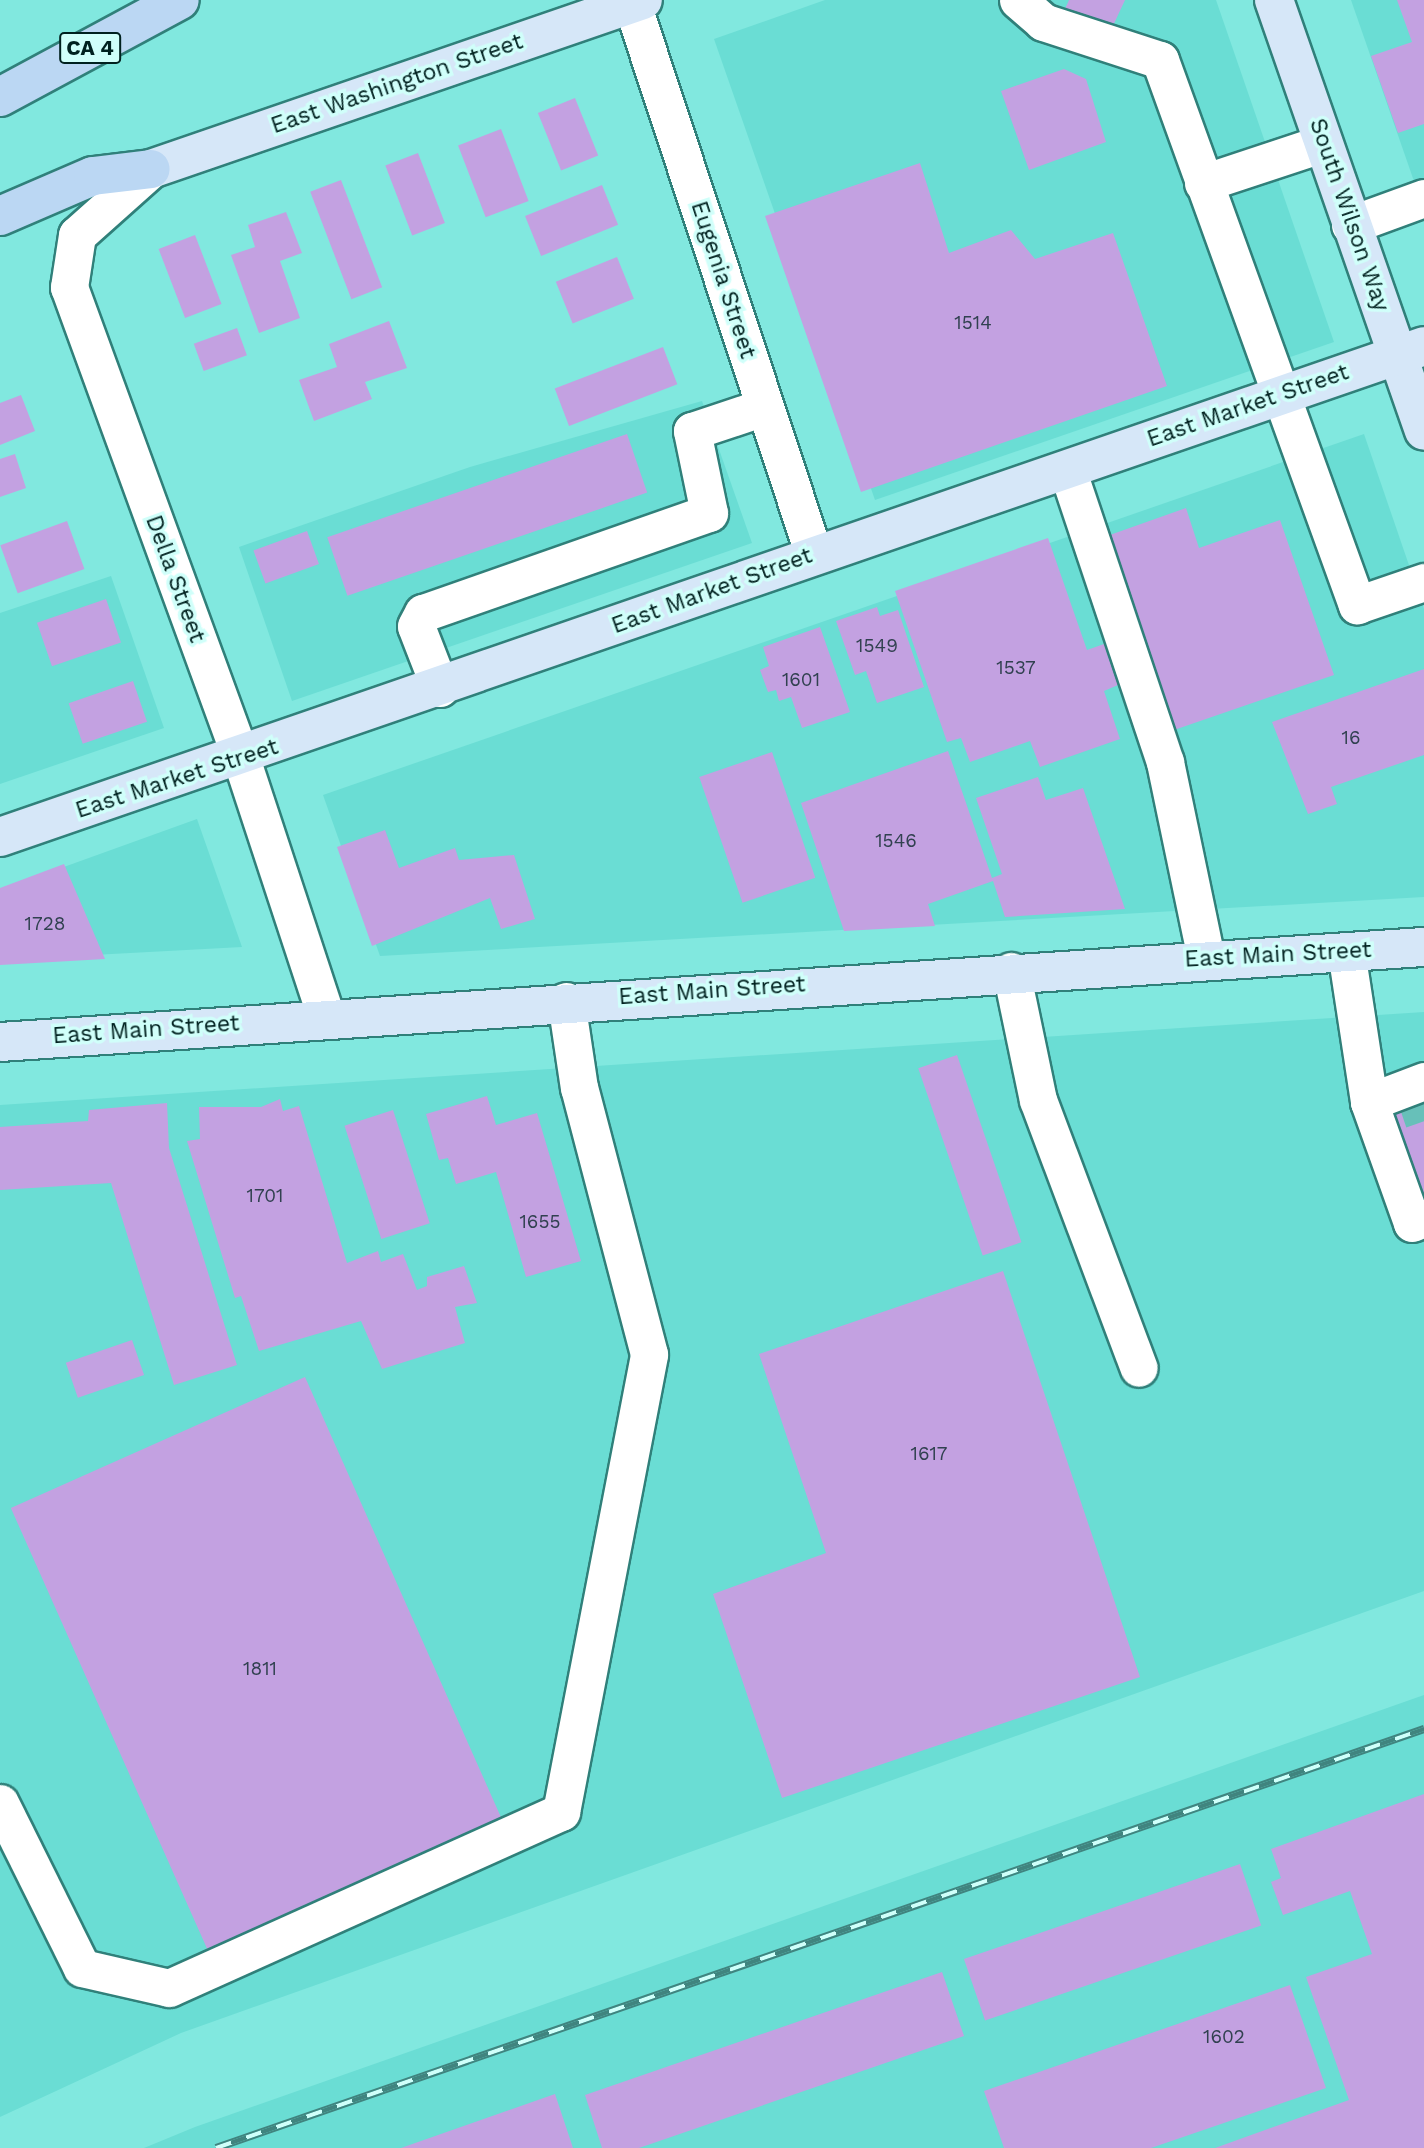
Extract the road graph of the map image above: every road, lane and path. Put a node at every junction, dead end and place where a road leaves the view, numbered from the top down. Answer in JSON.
{"nodes":[{"id":1,"x":180,"y":0,"type":"edge"},
{"id":2,"x":1018,"y":0,"type":"edge"},
{"id":3,"x":1274,"y":0,"type":"edge"},
{"id":4,"x":638,"y":2,"type":"edge"},
{"id":5,"x":0,"y":97,"type":"edge"},
{"id":6,"x":1324,"y":143,"type":"junction"},
{"id":7,"x":151,"y":169,"type":"junction"},
{"id":8,"x":1203,"y":183,"type":"junction"},
{"id":9,"x":1424,"y":198,"type":"edge"},
{"id":10,"x":0,"y":216,"type":"edge"},
{"id":11,"x":1350,"y":225,"type":"junction"},
{"id":12,"x":1411,"y":350,"type":"edge"},
{"id":13,"x":1278,"y":396,"type":"junction"},
{"id":14,"x":764,"y":407,"type":"junction"},
{"id":15,"x":1424,"y":431,"type":"edge"},
{"id":16,"x":1067,"y":469,"type":"junction"},
{"id":17,"x":814,"y":555,"type":"junction"},
{"id":18,"x":1424,"y":582,"type":"edge"},
{"id":19,"x":440,"y":688,"type":"junction"},
{"id":20,"x":241,"y":758,"type":"junction"},
{"id":21,"x":0,"y":837,"type":"edge"},
{"id":22,"x":1424,"y":947,"type":"edge"},
{"id":23,"x":1346,"y":951,"type":"junction"},
{"id":24,"x":1206,"y":959,"type":"junction"},
{"id":25,"x":1011,"y":971,"type":"junction"},
{"id":26,"x":566,"y":1001,"type":"junction"},
{"id":27,"x":326,"y":1016,"type":"junction"},
{"id":28,"x":0,"y":1042,"type":"edge"},
{"id":29,"x":1417,"y":1089,"type":"edge"},
{"id":30,"x":1369,"y":1102,"type":"junction"},
{"id":31,"x":1424,"y":1218,"type":"edge"},
{"id":32,"x":1139,"y":1368,"type":"dead end"},
{"id":33,"x":0,"y":1802,"type":"edge"}],
"edges":[{"from":1,"to":5,"type":"highway","number":"CA 4"},
{"from":2,"to":8,"type":"street"},
{"from":3,"to":6,"type":"main road","name":"South Wilson Way"},
{"from":4,"to":7,"type":"main road","name":"East Washington Street"},
{"from":4,"to":14,"type":"street","name":"Eugenia Street"},
{"from":6,"to":8,"type":"street"},
{"from":6,"to":11,"type":"main road","name":"South Wilson Way"},
{"from":7,"to":10,"type":"highway"},
{"from":7,"to":20,"type":"street","name":"Della Street"},
{"from":8,"to":13,"type":"street"},
{"from":9,"to":11,"type":"street"},
{"from":11,"to":12,"type":"main road","name":"South Wilson Way"},
{"from":12,"to":13,"type":"main road","name":"East Market Street"},
{"from":12,"to":15,"type":"main road","name":"South Wilson Way"},
{"from":13,"to":16,"type":"main road","name":"East Market Street"},
{"from":13,"to":18,"type":"street"},
{"from":14,"to":17,"type":"street","name":"Eugenia Street"},
{"from":14,"to":19,"type":"street"},
{"from":16,"to":17,"type":"main road","name":"East Market Street"},
{"from":16,"to":24,"type":"street"},
{"from":17,"to":19,"type":"main road","name":"East Market Street"},
{"from":19,"to":20,"type":"main road","name":"East Market Street"},
{"from":20,"to":21,"type":"main road","name":"East Market Street"},
{"from":20,"to":27,"type":"street","name":"Della Street"},
{"from":22,"to":23,"type":"main road","name":"East Main Street"},
{"from":23,"to":24,"type":"main road","name":"East Main Street"},
{"from":23,"to":30,"type":"street"},
{"from":24,"to":25,"type":"main road","name":"East Main Street"},
{"from":25,"to":26,"type":"main road","name":"East Main Street"},
{"from":25,"to":32,"type":"street"},
{"from":26,"to":27,"type":"main road","name":"East Main Street"},
{"from":26,"to":33,"type":"street"},
{"from":27,"to":28,"type":"main road","name":"East Main Street"},
{"from":29,"to":30,"type":"street"},
{"from":30,"to":31,"type":"street"}]}
